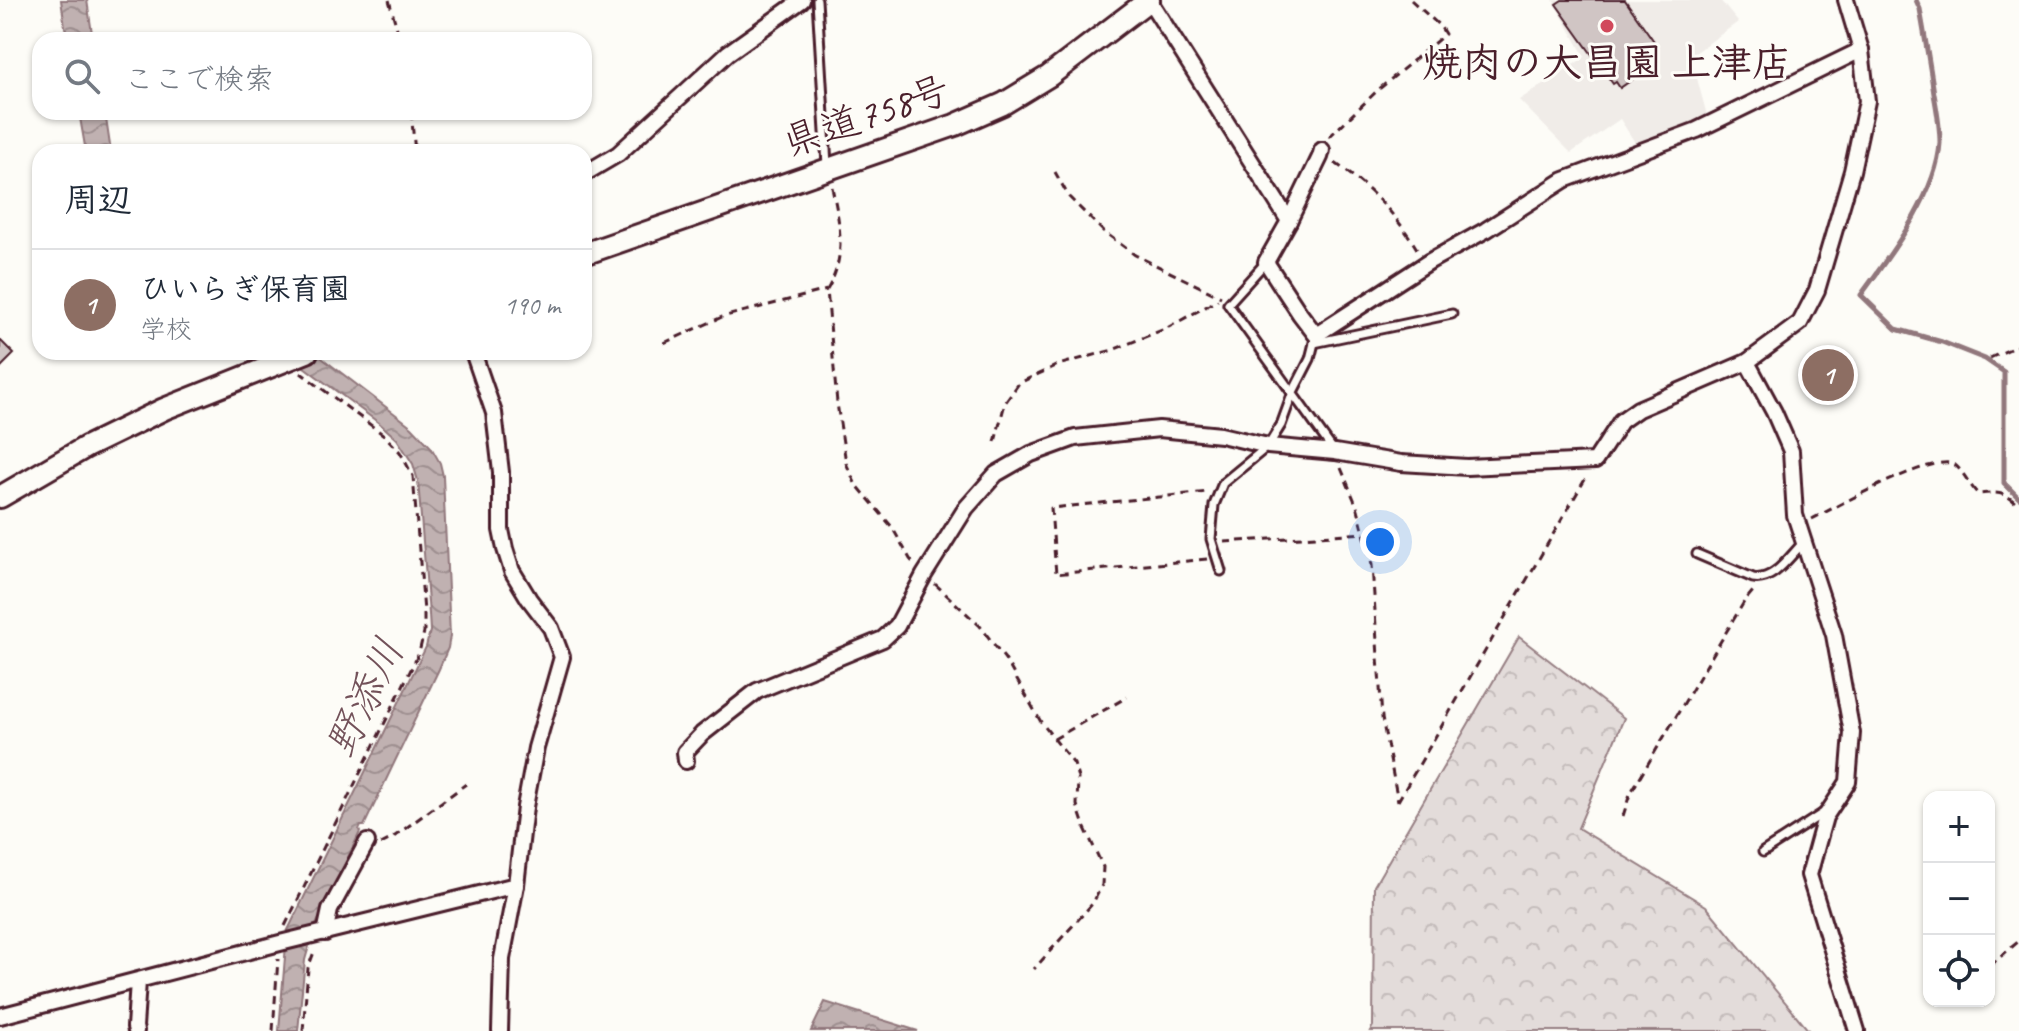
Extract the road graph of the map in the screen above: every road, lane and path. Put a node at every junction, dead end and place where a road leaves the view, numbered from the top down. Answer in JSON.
{"nodes":[{"id":1,"x":389,"y":0,"type":"edge"},
{"id":2,"x":802,"y":0,"type":"edge"},
{"id":3,"x":817,"y":0,"type":"edge"},
{"id":4,"x":1149,"y":0,"type":"edge"},
{"id":5,"x":1411,"y":0,"type":"edge"},
{"id":6,"x":1846,"y":0,"type":"edge"},
{"id":7,"x":398,"y":32,"type":"edge"},
{"id":8,"x":1861,"y":50,"type":"junction"},
{"id":9,"x":412,"y":120,"type":"edge"},
{"id":10,"x":414,"y":144,"type":"edge"},
{"id":11,"x":1321,"y":154,"type":"junction"},
{"id":12,"x":827,"y":168,"type":"junction"},
{"id":13,"x":592,"y":169,"type":"edge"},
{"id":14,"x":1055,"y":172,"type":"dead end"},
{"id":15,"x":1289,"y":221,"type":"junction"},
{"id":16,"x":592,"y":251,"type":"edge"},
{"id":17,"x":1266,"y":262,"type":"junction"},
{"id":18,"x":1426,"y":264,"type":"junction"},
{"id":19,"x":827,"y":290,"type":"junction"},
{"id":20,"x":1452,"y":314,"type":"dead end"},
{"id":21,"x":1315,"y":339,"type":"junction"},
{"id":22,"x":664,"y":343,"type":"dead end"},
{"id":23,"x":2019,"y":345,"type":"edge"},
{"id":24,"x":1990,"y":358,"type":"dead end"},
{"id":25,"x":293,"y":360,"type":"edge"},
{"id":26,"x":476,"y":360,"type":"edge"},
{"id":27,"x":1747,"y":362,"type":"junction"},
{"id":28,"x":1293,"y":392,"type":"junction"},
{"id":29,"x":995,"y":442,"type":"dead end"},
{"id":30,"x":1268,"y":446,"type":"junction"},
{"id":31,"x":1335,"y":452,"type":"junction"},
{"id":32,"x":1595,"y":461,"type":"junction"},
{"id":33,"x":1220,"y":490,"type":"junction"},
{"id":34,"x":0,"y":497,"type":"edge"},
{"id":35,"x":2019,"y":506,"type":"edge"},
{"id":36,"x":1798,"y":526,"type":"junction"},
{"id":37,"x":1364,"y":533,"type":"junction"},
{"id":38,"x":1212,"y":543,"type":"junction"},
{"id":39,"x":1803,"y":543,"type":"junction"},
{"id":40,"x":1697,"y":554,"type":"dead end"},
{"id":41,"x":1217,"y":558,"type":"junction"},
{"id":42,"x":1221,"y":571,"type":"dead end"},
{"id":43,"x":924,"y":575,"type":"junction"},
{"id":44,"x":1762,"y":580,"type":"junction"},
{"id":45,"x":1127,"y":697,"type":"dead end"},
{"id":46,"x":1054,"y":739,"type":"junction"},
{"id":47,"x":686,"y":761,"type":"dead end"},
{"id":48,"x":466,"y":784,"type":"dead end"},
{"id":49,"x":1830,"y":809,"type":"junction"},
{"id":50,"x":1623,"y":816,"type":"dead end"},
{"id":51,"x":364,"y":848,"type":"joint"},
{"id":52,"x":1763,"y":852,"type":"dead end"},
{"id":53,"x":516,"y":885,"type":"junction"},
{"id":54,"x":321,"y":934,"type":"junction"},
{"id":55,"x":2019,"y":941,"type":"edge"},
{"id":56,"x":278,"y":943,"type":"junction"},
{"id":57,"x":1995,"y":961,"type":"edge"},
{"id":58,"x":1034,"y":969,"type":"dead end"},
{"id":59,"x":138,"y":981,"type":"junction"},
{"id":60,"x":0,"y":1016,"type":"edge"},
{"id":61,"x":136,"y":1031,"type":"edge"},
{"id":62,"x":273,"y":1031,"type":"edge"},
{"id":63,"x":303,"y":1031,"type":"edge"},
{"id":64,"x":500,"y":1031,"type":"edge"},
{"id":65,"x":1857,"y":1031,"type":"edge"}],
"edges":[{"from":1,"to":7,"type":"path"},
{"from":2,"to":13,"type":"street"},
{"from":3,"to":12,"type":"lane"},
{"from":4,"to":12,"type":"main road","name":"県道758号"},
{"from":4,"to":15,"type":"street"},
{"from":5,"to":11,"type":"path"},
{"from":6,"to":8,"type":"street"},
{"from":8,"to":18,"type":"street"},
{"from":8,"to":27,"type":"street"},
{"from":9,"to":10,"type":"path"},
{"from":11,"to":15,"type":"street"},
{"from":11,"to":18,"type":"path"},
{"from":12,"to":16,"type":"main road","name":"県道758号"},
{"from":12,"to":19,"type":"path"},
{"from":14,"to":29,"type":"path"},
{"from":15,"to":17,"type":"street"},
{"from":17,"to":21,"type":"street"},
{"from":17,"to":28,"type":"lane"},
{"from":18,"to":21,"type":"street"},
{"from":19,"to":22,"type":"path"},
{"from":19,"to":43,"type":"path"},
{"from":20,"to":21,"type":"lane"},
{"from":21,"to":28,"type":"lane"},
{"from":23,"to":24,"type":"path"},
{"from":25,"to":34,"type":"main road"},
{"from":25,"to":56,"type":"path"},
{"from":26,"to":53,"type":"street"},
{"from":27,"to":32,"type":"street"},
{"from":27,"to":36,"type":"street"},
{"from":28,"to":30,"type":"lane"},
{"from":28,"to":31,"type":"lane"},
{"from":30,"to":31,"type":"street"},
{"from":30,"to":33,"type":"lane"},
{"from":30,"to":43,"type":"street"},
{"from":31,"to":32,"type":"street"},
{"from":31,"to":37,"type":"path"},
{"from":32,"to":37,"type":"path"},
{"from":33,"to":38,"type":"lane"},
{"from":33,"to":41,"type":"path"},
{"from":35,"to":36,"type":"path"},
{"from":36,"to":39,"type":"street"},
{"from":37,"to":38,"type":"path"},
{"from":38,"to":41,"type":"lane"},
{"from":39,"to":44,"type":"lane"},
{"from":39,"to":49,"type":"street"},
{"from":40,"to":44,"type":"lane"},
{"from":41,"to":42,"type":"lane"},
{"from":43,"to":46,"type":"path"},
{"from":43,"to":47,"type":"street"},
{"from":44,"to":50,"type":"path"},
{"from":45,"to":46,"type":"path"},
{"from":46,"to":58,"type":"path"},
{"from":48,"to":51,"type":"path"},
{"from":49,"to":52,"type":"lane"},
{"from":49,"to":65,"type":"street"},
{"from":51,"to":54,"type":"street"},
{"from":53,"to":54,"type":"street"},
{"from":53,"to":64,"type":"street"},
{"from":54,"to":56,"type":"street"},
{"from":54,"to":63,"type":"path"},
{"from":55,"to":57,"type":"path"},
{"from":56,"to":59,"type":"street"},
{"from":56,"to":62,"type":"path"},
{"from":59,"to":60,"type":"street"},
{"from":59,"to":61,"type":"street"}]}
